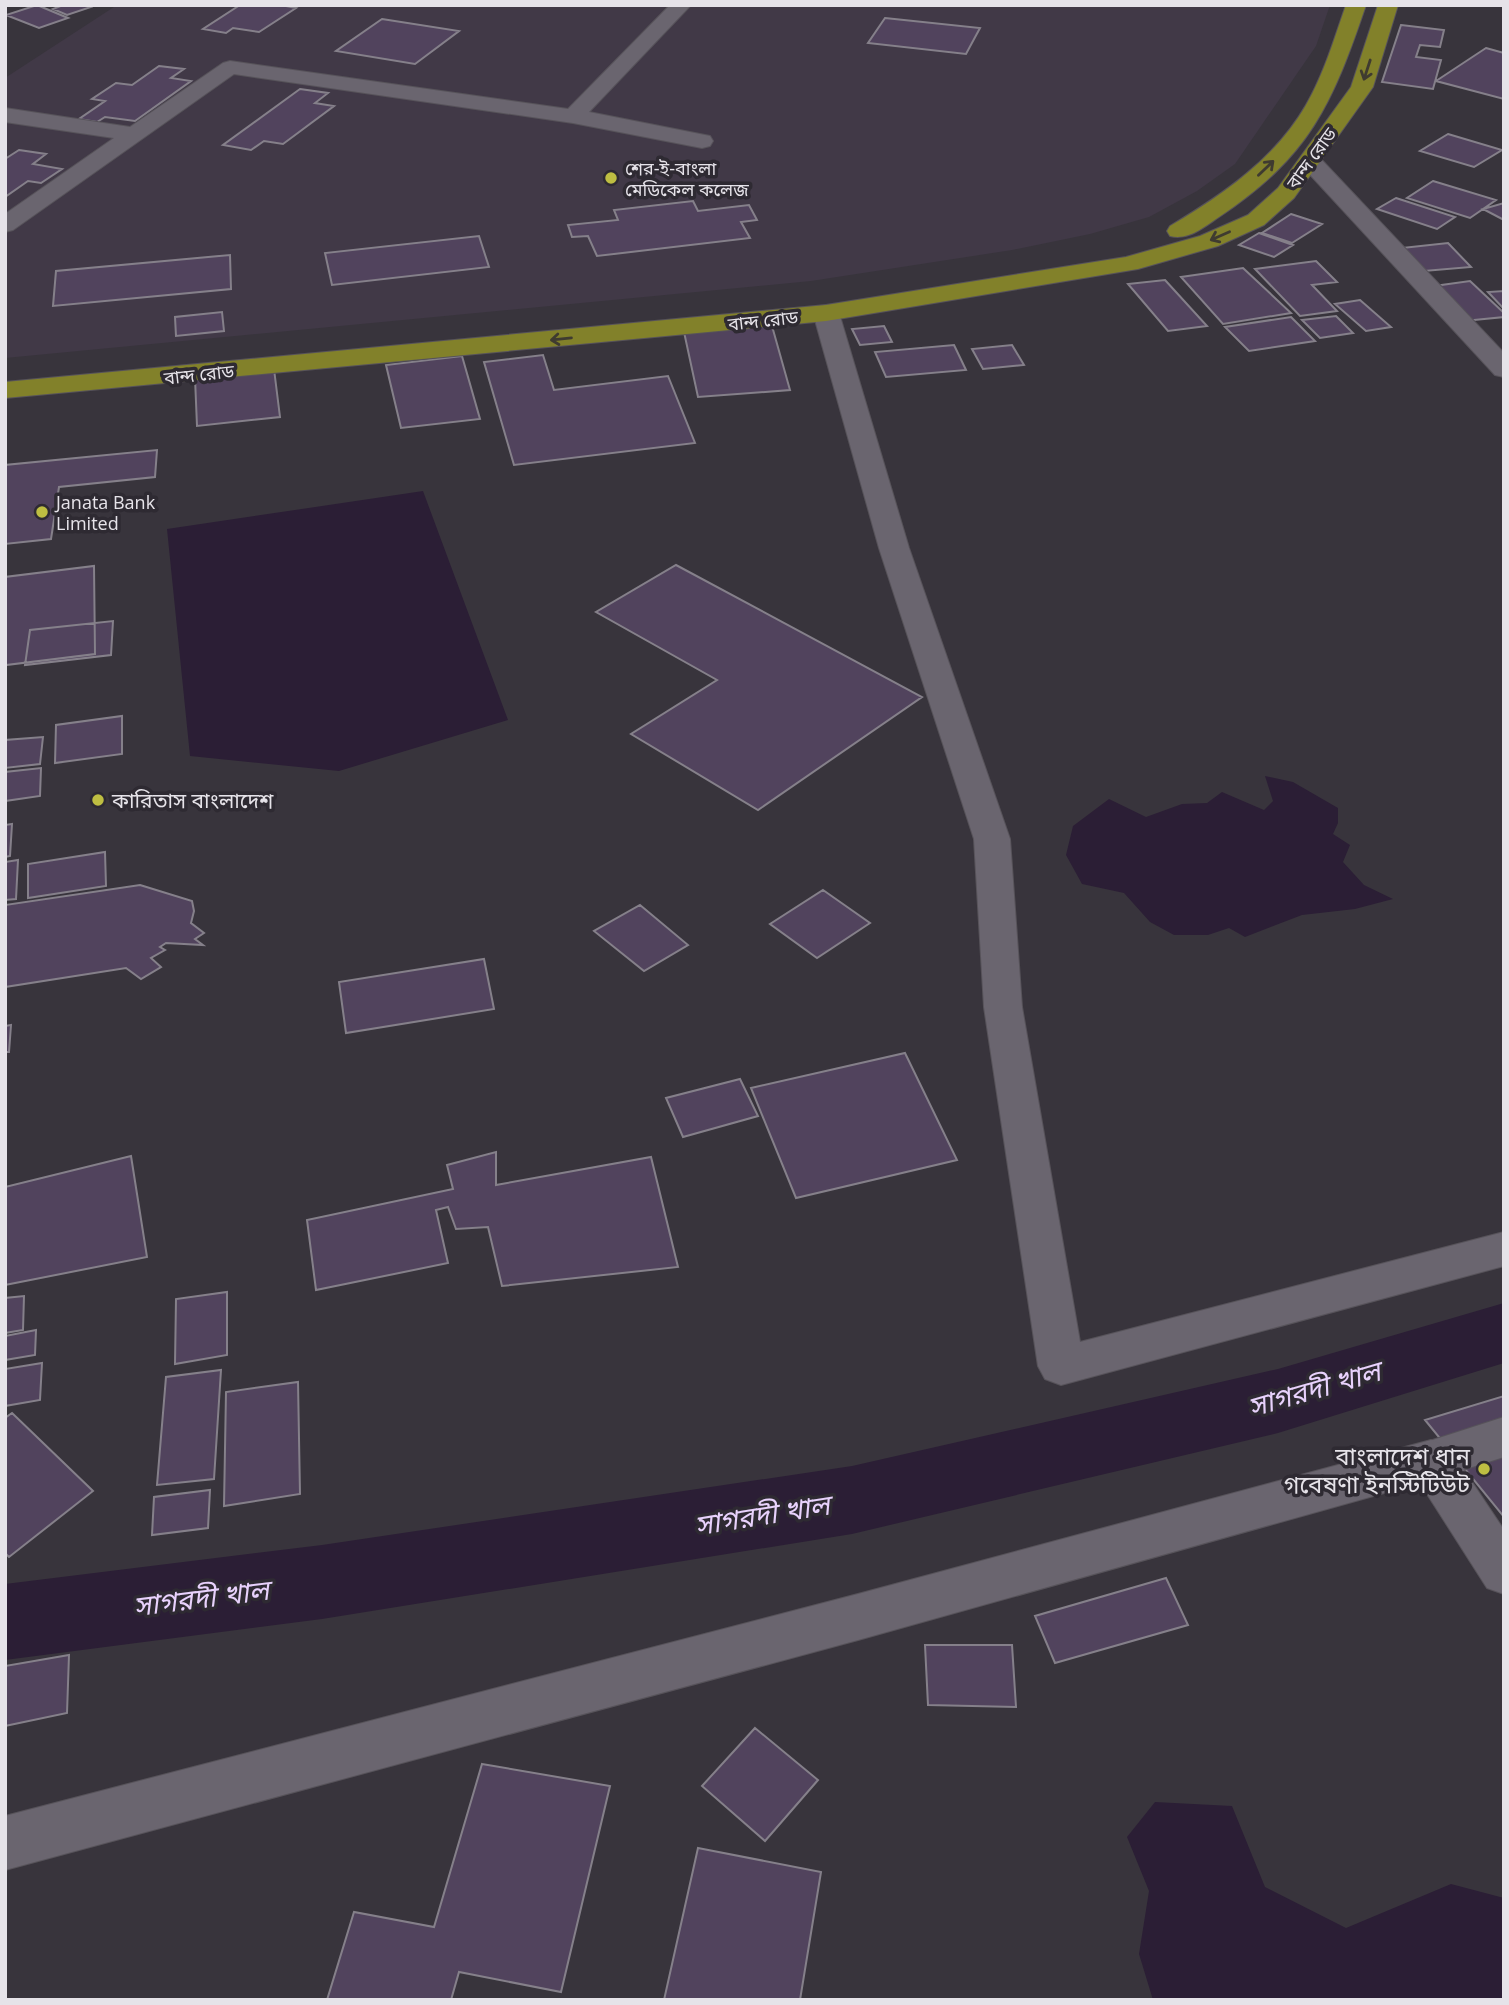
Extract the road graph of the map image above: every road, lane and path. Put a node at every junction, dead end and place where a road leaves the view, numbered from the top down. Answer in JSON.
{"nodes":[{"id":1,"x":681,"y":5,"type":"edge"},
{"id":2,"x":1356,"y":5,"type":"edge"},
{"id":3,"x":1388,"y":5,"type":"edge"},
{"id":4,"x":5,"y":115,"type":"edge"},
{"id":5,"x":573,"y":116,"type":"junction"},
{"id":6,"x":136,"y":135,"type":"junction"},
{"id":7,"x":702,"y":141,"type":"dead end"},
{"id":8,"x":1310,"y":161,"type":"junction"},
{"id":9,"x":5,"y":225,"type":"edge"},
{"id":10,"x":826,"y":313,"type":"junction"},
{"id":11,"x":1504,"y":369,"type":"edge"},
{"id":12,"x":5,"y":385,"type":"edge"},
{"id":13,"x":5,"y":390,"type":"edge"},
{"id":14,"x":1504,"y":1249,"type":"edge"},
{"id":15,"x":1504,"y":1437,"type":"edge"},
{"id":16,"x":1431,"y":1460,"type":"junction"},
{"id":17,"x":1504,"y":1572,"type":"edge"},
{"id":18,"x":5,"y":1843,"type":"edge"}],
"edges":[{"from":1,"to":5,"type":"street"},
{"from":12,"to":2,"type":"highway","name":"বান্দ রোড","one_way":true},
{"from":3,"to":8,"type":"highway","name":"বান্দ রোড","one_way":true},
{"from":4,"to":6,"type":"street"},
{"from":5,"to":6,"type":"street"},
{"from":5,"to":7,"type":"street"},
{"from":6,"to":9,"type":"street"},
{"from":8,"to":10,"type":"highway","name":"বান্দ রোড","one_way":true},
{"from":8,"to":11,"type":"street"},
{"from":10,"to":13,"type":"highway","name":"বান্দ রোড","one_way":true},
{"from":10,"to":14,"type":"street"},
{"from":15,"to":16,"type":"street"},
{"from":16,"to":17,"type":"street"},
{"from":16,"to":18,"type":"street"}]}
